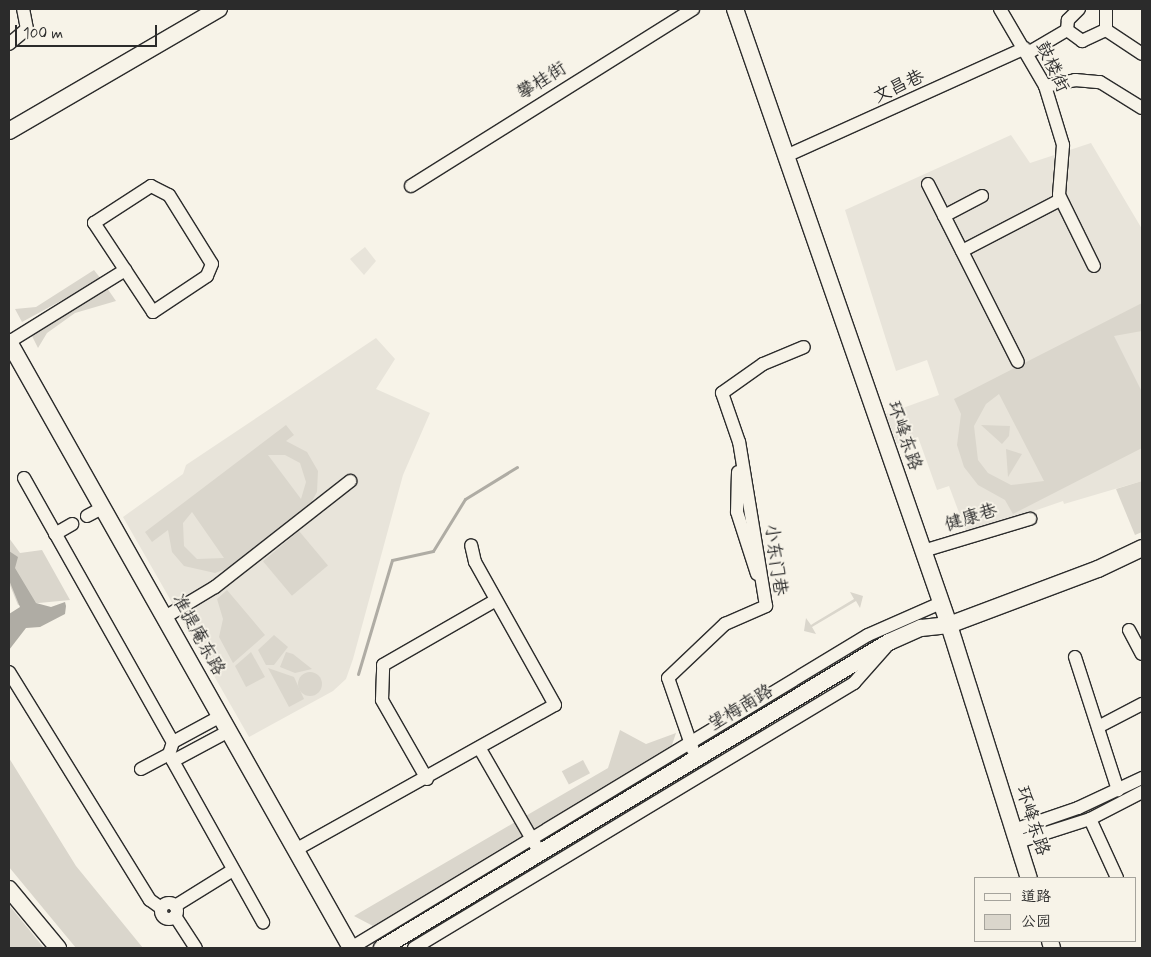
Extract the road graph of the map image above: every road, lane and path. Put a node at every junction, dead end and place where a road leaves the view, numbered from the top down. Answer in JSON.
{"nodes":[{"id":1,"x":23,"y":9,"type":"edge"},
{"id":2,"x":219,"y":9,"type":"edge"},
{"id":3,"x":693,"y":9,"type":"edge"},
{"id":4,"x":735,"y":9,"type":"edge"},
{"id":5,"x":1000,"y":9,"type":"edge"},
{"id":6,"x":1078,"y":9,"type":"edge"},
{"id":7,"x":1109,"y":10,"type":"edge"},
{"id":8,"x":1067,"y":30,"type":"junction"},
{"id":9,"x":1106,"y":30,"type":"junction"},
{"id":10,"x":9,"y":44,"type":"edge"},
{"id":11,"x":1027,"y":50,"type":"junction"},
{"id":12,"x":1142,"y":54,"type":"edge"},
{"id":13,"x":1045,"y":86,"type":"junction"},
{"id":14,"x":1142,"y":108,"type":"edge"},
{"id":15,"x":9,"y":131,"type":"edge"},
{"id":16,"x":786,"y":156,"type":"junction"},
{"id":17,"x":928,"y":184,"type":"dead end"},
{"id":18,"x":411,"y":186,"type":"dead end"},
{"id":19,"x":982,"y":196,"type":"dead end"},
{"id":20,"x":1060,"y":200,"type":"junction"},
{"id":21,"x":944,"y":216,"type":"junction"},
{"id":22,"x":962,"y":251,"type":"junction"},
{"id":23,"x":1094,"y":266,"type":"dead end"},
{"id":24,"x":125,"y":270,"type":"junction"},
{"id":25,"x":9,"y":342,"type":"edge"},
{"id":26,"x":804,"y":346,"type":"dead end"},
{"id":27,"x":1018,"y":362,"type":"dead end"},
{"id":28,"x":24,"y":478,"type":"dead end"},
{"id":29,"x":350,"y":481,"type":"dead end"},
{"id":30,"x":102,"y":508,"type":"junction"},
{"id":31,"x":87,"y":516,"type":"dead end"},
{"id":32,"x":1030,"y":518,"type":"dead end"},
{"id":33,"x":72,"y":524,"type":"dead end"},
{"id":34,"x":55,"y":534,"type":"junction"},
{"id":35,"x":471,"y":545,"type":"dead end"},
{"id":36,"x":1142,"y":548,"type":"edge"},
{"id":37,"x":923,"y":551,"type":"junction"},
{"id":38,"x":496,"y":600,"type":"junction"},
{"id":39,"x":941,"y":603,"type":"junction"},
{"id":40,"x":165,"y":617,"type":"junction"},
{"id":41,"x":949,"y":625,"type":"junction"},
{"id":42,"x":1128,"y":630,"type":"dead end"},
{"id":43,"x":1142,"y":654,"type":"edge"},
{"id":44,"x":1075,"y":657,"type":"dead end"},
{"id":45,"x":9,"y":672,"type":"edge"},
{"id":46,"x":1142,"y":704,"type":"edge"},
{"id":47,"x":220,"y":716,"type":"junction"},
{"id":48,"x":1098,"y":727,"type":"junction"},
{"id":49,"x":230,"y":731,"type":"junction"},
{"id":50,"x":690,"y":743,"type":"junction"},
{"id":51,"x":480,"y":749,"type":"junction"},
{"id":52,"x":172,"y":752,"type":"junction"},
{"id":53,"x":700,"y":766,"type":"junction"},
{"id":54,"x":141,"y":769,"type":"dead end"},
{"id":55,"x":1142,"y":778,"type":"edge"},
{"id":56,"x":427,"y":779,"type":"junction"},
{"id":57,"x":1118,"y":790,"type":"junction"},
{"id":58,"x":1142,"y":792,"type":"edge"},
{"id":59,"x":1090,"y":819,"type":"junction"},
{"id":60,"x":1016,"y":836,"type":"junction"},
{"id":61,"x":532,"y":839,"type":"junction"},
{"id":62,"x":297,"y":849,"type":"junction"},
{"id":63,"x":540,"y":853,"type":"junction"},
{"id":64,"x":233,"y":870,"type":"junction"},
{"id":65,"x":1030,"y":877,"type":"edge"},
{"id":66,"x":1117,"y":877,"type":"edge"},
{"id":67,"x":9,"y":889,"type":"edge"},
{"id":68,"x":175,"y":911,"type":"junction"},
{"id":69,"x":434,"y":918,"type":"dead end"},
{"id":70,"x":262,"y":922,"type":"dead end"},
{"id":71,"x":58,"y":948,"type":"edge"},
{"id":72,"x":196,"y":948,"type":"edge"},
{"id":73,"x":351,"y":948,"type":"edge"},
{"id":74,"x":382,"y":948,"type":"edge"},
{"id":75,"x":414,"y":948,"type":"edge"}],
"edges":[{"from":1,"to":10,"type":"street"},
{"from":2,"to":15,"type":"main road"},
{"from":3,"to":18,"type":"street","name":"攀桂街"},
{"from":4,"to":16,"type":"main road","name":"环峰东路"},
{"from":5,"to":11,"type":"street","name":"鼓楼街"},
{"from":6,"to":8,"type":"street"},
{"from":7,"to":9,"type":"street"},
{"from":8,"to":9,"type":"street"},
{"from":8,"to":11,"type":"street","name":"文昌巷"},
{"from":9,"to":12,"type":"street"},
{"from":11,"to":13,"type":"street","name":"鼓楼街"},
{"from":11,"to":16,"type":"street","name":"文昌巷"},
{"from":13,"to":14,"type":"street"},
{"from":13,"to":20,"type":"street","name":"鼓楼街"},
{"from":16,"to":37,"type":"main road","name":"环峰东路"},
{"from":17,"to":21,"type":"street"},
{"from":19,"to":21,"type":"street"},
{"from":20,"to":22,"type":"street"},
{"from":20,"to":23,"type":"street"},
{"from":21,"to":22,"type":"street"},
{"from":22,"to":27,"type":"street"},
{"from":24,"to":24,"type":"street"},
{"from":24,"to":25,"type":"street"},
{"from":25,"to":30,"type":"main road","name":"准提庵东路"},
{"from":26,"to":50,"type":"street","name":"小东门巷"},
{"from":28,"to":34,"type":"street"},
{"from":29,"to":40,"type":"street"},
{"from":30,"to":31,"type":"street"},
{"from":30,"to":40,"type":"main road","name":"准提庵东路"},
{"from":32,"to":37,"type":"street","name":"健康巷"},
{"from":33,"to":34,"type":"street"},
{"from":34,"to":52,"type":"street"},
{"from":35,"to":38,"type":"street"},
{"from":36,"to":41,"type":"main road","name":"望梅南路"},
{"from":37,"to":39,"type":"main road","name":"环峰东路"},
{"from":38,"to":51,"type":"street"},
{"from":38,"to":56,"type":"street"},
{"from":39,"to":41,"type":"main road","name":"环峰东路"},
{"from":39,"to":50,"type":"street"},
{"from":40,"to":47,"type":"main road","name":"准提庵东路"},
{"from":41,"to":53,"type":"main road","name":"望梅南路"},
{"from":41,"to":60,"type":"main road","name":"环峰东路"},
{"from":42,"to":43,"type":"street"},
{"from":44,"to":48,"type":"street"},
{"from":45,"to":68,"type":"street"},
{"from":46,"to":48,"type":"street"},
{"from":47,"to":49,"type":"main road","name":"准提庵东路"},
{"from":47,"to":52,"type":"street"},
{"from":48,"to":57,"type":"street"},
{"from":49,"to":52,"type":"street"},
{"from":49,"to":62,"type":"main road","name":"准提庵东路"},
{"from":50,"to":53,"type":"street"},
{"from":50,"to":61,"type":"street"},
{"from":51,"to":56,"type":"street"},
{"from":51,"to":61,"type":"street"},
{"from":52,"to":54,"type":"street"},
{"from":52,"to":64,"type":"street"},
{"from":53,"to":63,"type":"main road","name":"望梅南路"},
{"from":53,"to":75,"type":"street"},
{"from":55,"to":57,"type":"street"},
{"from":56,"to":62,"type":"street"},
{"from":57,"to":60,"type":"street"},
{"from":58,"to":59,"type":"street"},
{"from":59,"to":60,"type":"street"},
{"from":59,"to":66,"type":"street"},
{"from":60,"to":65,"type":"main road","name":"环峰东路"},
{"from":61,"to":63,"type":"street"},
{"from":61,"to":73,"type":"street"},
{"from":62,"to":73,"type":"main road","name":"准提庵东路"},
{"from":63,"to":74,"type":"main road","name":"望梅南路"},
{"from":64,"to":68,"type":"street"},
{"from":64,"to":70,"type":"street"},
{"from":67,"to":71,"type":"main road"},
{"from":68,"to":72,"type":"street"},
{"from":69,"to":74,"type":"main road","name":"望梅南路"}]}
